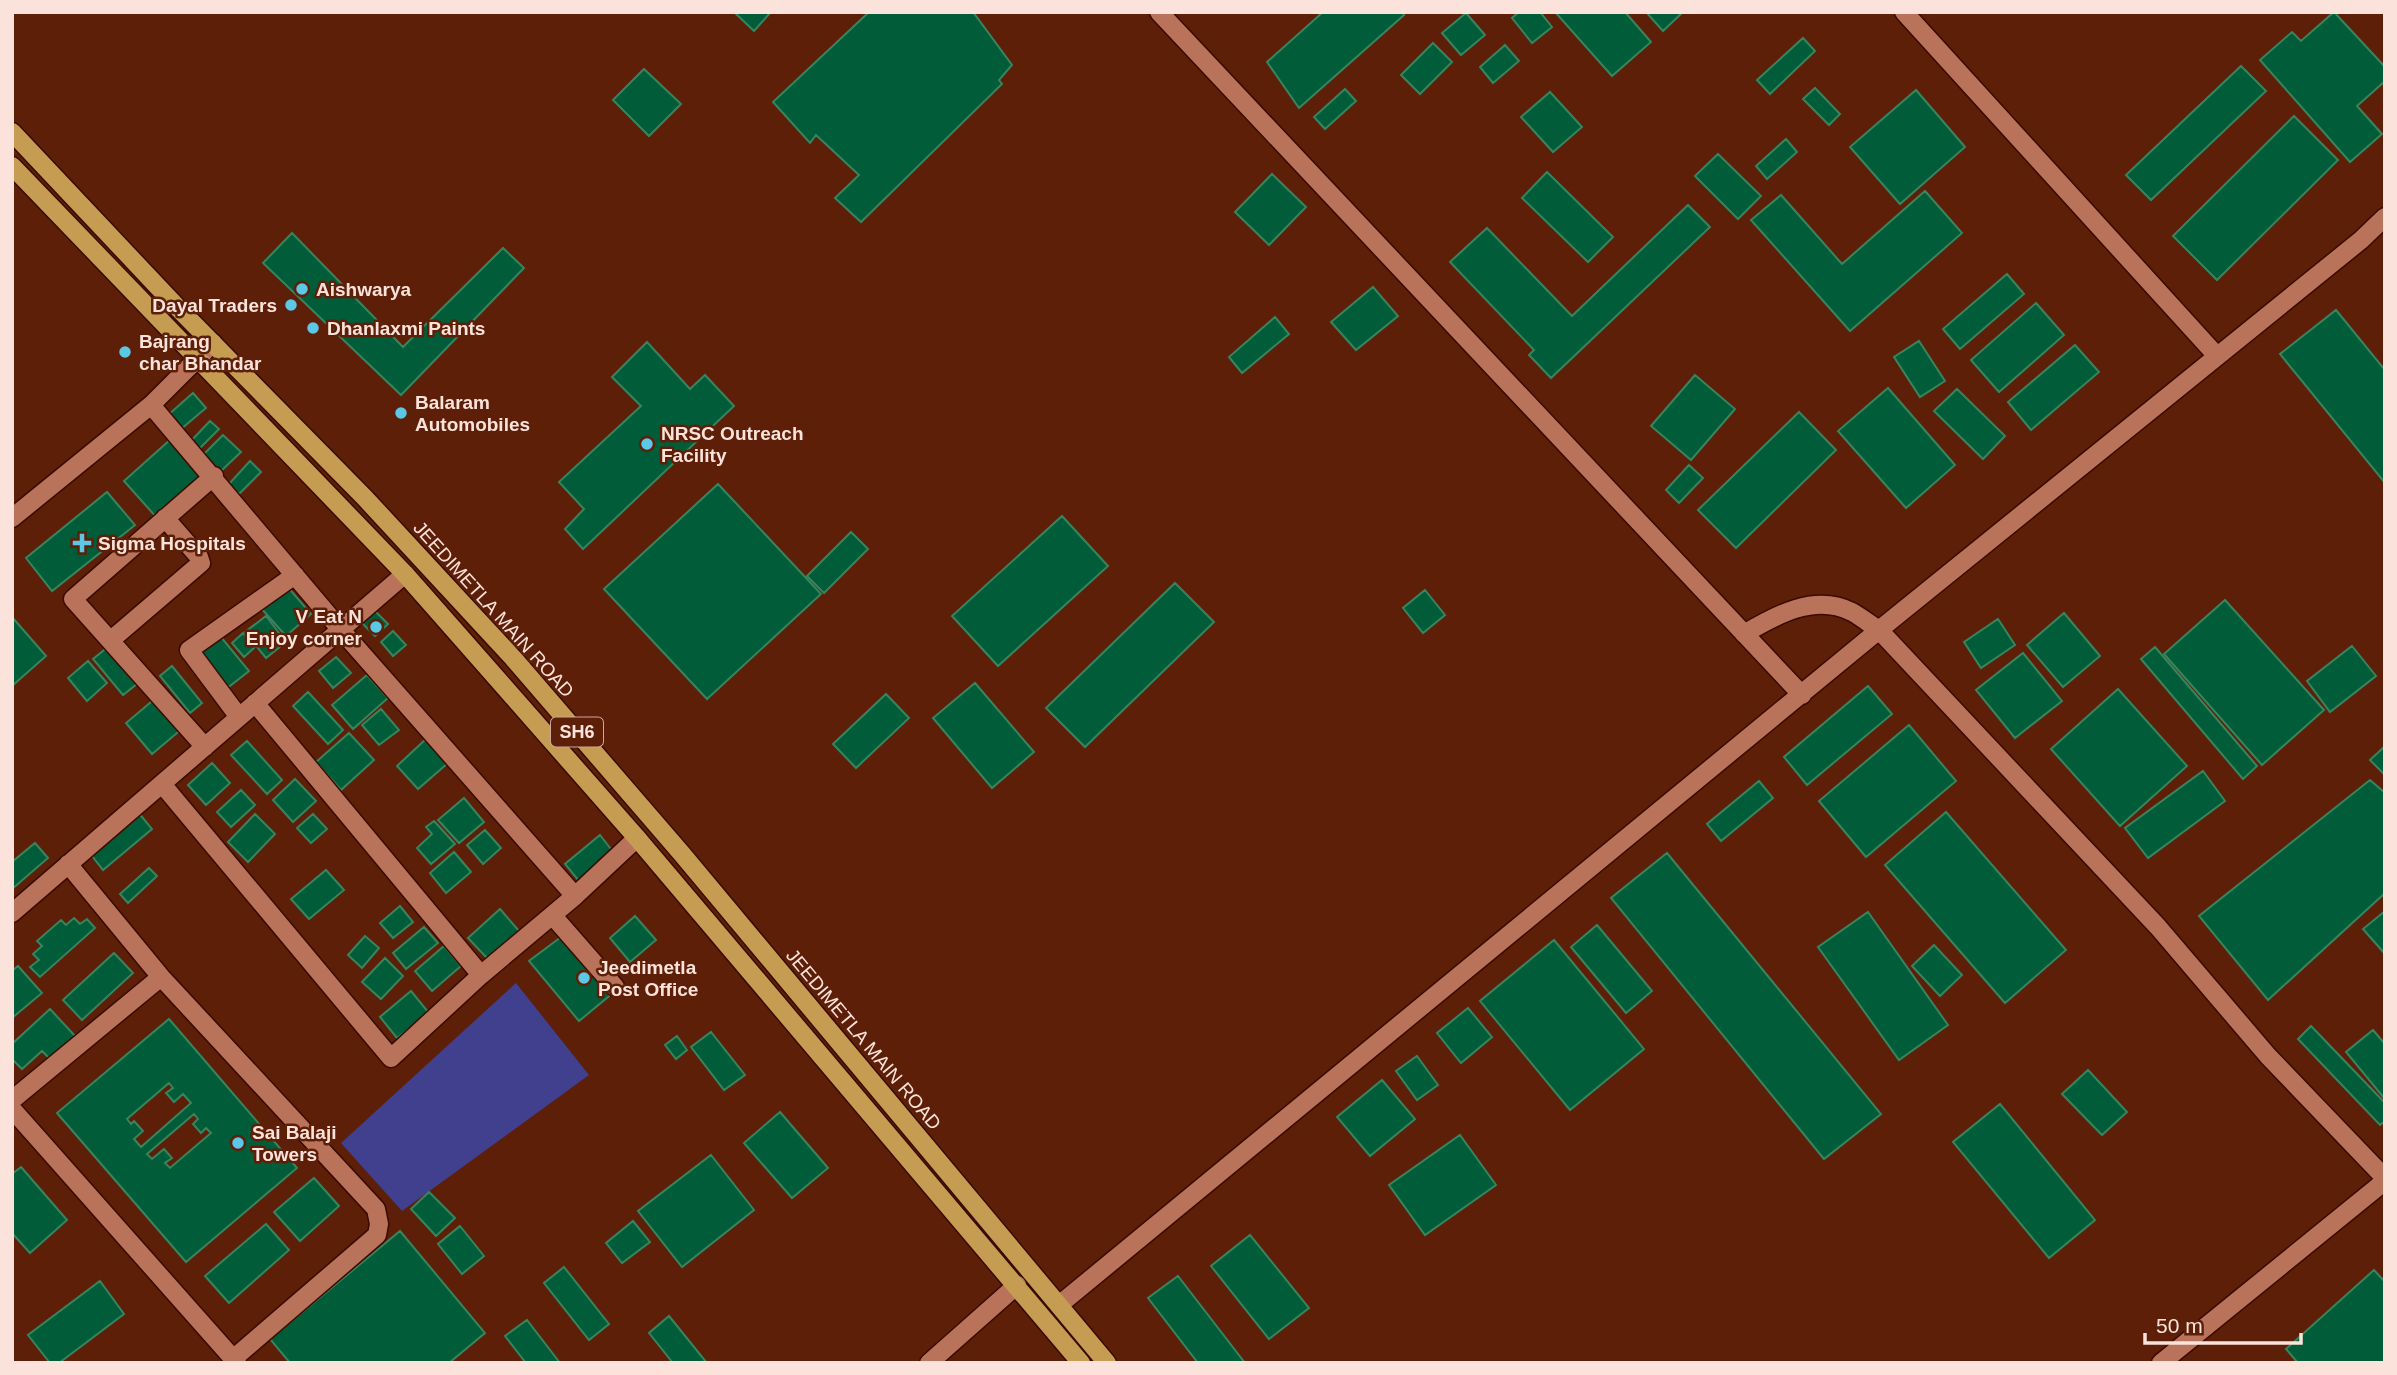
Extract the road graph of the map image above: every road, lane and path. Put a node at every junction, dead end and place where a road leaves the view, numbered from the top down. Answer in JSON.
{"nodes":[{"id":1,"x":1159,"y":12,"type":"edge"},
{"id":2,"x":1904,"y":12,"type":"edge"},
{"id":3,"x":12,"y":132,"type":"edge"},
{"id":4,"x":12,"y":166,"type":"edge"},
{"id":5,"x":2385,"y":217,"type":"edge"},
{"id":6,"x":213,"y":343,"type":"junction"},
{"id":7,"x":2217,"y":356,"type":"junction"},
{"id":8,"x":198,"y":358,"type":"junction"},
{"id":9,"x":151,"y":405,"type":"junction"},
{"id":10,"x":214,"y":476,"type":"junction"},
{"id":11,"x":12,"y":518,"type":"edge"},
{"id":12,"x":165,"y":519,"type":"junction"},
{"id":13,"x":405,"y":574,"type":"junction"},
{"id":14,"x":295,"y":575,"type":"junction"},
{"id":15,"x":341,"y":630,"type":"junction"},
{"id":16,"x":1879,"y":630,"type":"junction"},
{"id":17,"x":1744,"y":634,"type":"junction"},
{"id":18,"x":111,"y":640,"type":"junction"},
{"id":19,"x":1802,"y":695,"type":"junction"},
{"id":20,"x":256,"y":703,"type":"junction"},
{"id":21,"x":239,"y":717,"type":"junction"},
{"id":22,"x":205,"y":747,"type":"junction"},
{"id":23,"x":162,"y":784,"type":"junction"},
{"id":24,"x":637,"y":838,"type":"junction"},
{"id":25,"x":68,"y":864,"type":"junction"},
{"id":26,"x":575,"y":896,"type":"junction"},
{"id":27,"x":12,"y":913,"type":"edge"},
{"id":28,"x":552,"y":916,"type":"junction"},
{"id":29,"x":481,"y":975,"type":"junction"},
{"id":30,"x":161,"y":977,"type":"junction"},
{"id":31,"x":615,"y":986,"type":"dead end"},
{"id":32,"x":12,"y":1100,"type":"edge"},
{"id":33,"x":12,"y":1110,"type":"edge"},
{"id":34,"x":2385,"y":1179,"type":"edge"},
{"id":35,"x":1017,"y":1285,"type":"junction"},
{"id":36,"x":1059,"y":1305,"type":"junction"},
{"id":37,"x":235,"y":1361,"type":"edge"},
{"id":38,"x":929,"y":1363,"type":"edge"},
{"id":39,"x":1081,"y":1363,"type":"edge"},
{"id":40,"x":1107,"y":1363,"type":"edge"},
{"id":41,"x":2161,"y":1363,"type":"edge"}],
"edges":[{"from":1,"to":17,"type":"street"},
{"from":2,"to":7,"type":"street"},
{"from":3,"to":6,"type":"main road","name":"JEEDIMETLA MAIN ROAD","number":"SH6"},
{"from":4,"to":8,"type":"main road","number":"SH6"},
{"from":5,"to":7,"type":"street"},
{"from":6,"to":8,"type":"street"},
{"from":6,"to":36,"type":"main road","name":"JEEDIMETLA MAIN ROAD","number":"SH6"},
{"from":7,"to":16,"type":"street"},
{"from":8,"to":9,"type":"street"},
{"from":8,"to":13,"type":"main road","number":"SH6"},
{"from":9,"to":10,"type":"street"},
{"from":9,"to":11,"type":"street"},
{"from":10,"to":12,"type":"street"},
{"from":10,"to":14,"type":"street"},
{"from":12,"to":18,"type":"street"},
{"from":12,"to":18,"type":"street"},
{"from":13,"to":15,"type":"street"},
{"from":13,"to":24,"type":"main road","number":"SH6"},
{"from":14,"to":15,"type":"street"},
{"from":14,"to":21,"type":"street"},
{"from":15,"to":20,"type":"street"},
{"from":15,"to":26,"type":"street"},
{"from":16,"to":17,"type":"street"},
{"from":16,"to":19,"type":"street"},
{"from":16,"to":34,"type":"street"},
{"from":17,"to":19,"type":"street"},
{"from":18,"to":22,"type":"street"},
{"from":19,"to":36,"type":"street"},
{"from":20,"to":21,"type":"street"},
{"from":20,"to":29,"type":"street"},
{"from":21,"to":22,"type":"street"},
{"from":22,"to":23,"type":"street"},
{"from":23,"to":25,"type":"street"},
{"from":23,"to":29,"type":"street"},
{"from":24,"to":26,"type":"street"},
{"from":24,"to":35,"type":"main road","number":"SH6"},
{"from":25,"to":27,"type":"street"},
{"from":25,"to":30,"type":"street"},
{"from":26,"to":28,"type":"street"},
{"from":28,"to":29,"type":"street"},
{"from":28,"to":31,"type":"street"},
{"from":30,"to":32,"type":"street"},
{"from":30,"to":37,"type":"street"},
{"from":33,"to":37,"type":"street"},
{"from":34,"to":41,"type":"street"},
{"from":35,"to":38,"type":"street"},
{"from":35,"to":39,"type":"main road","number":"SH6"},
{"from":36,"to":40,"type":"main road","name":"JEEDIMETLA MAIN ROAD","number":"SH6"}]}
